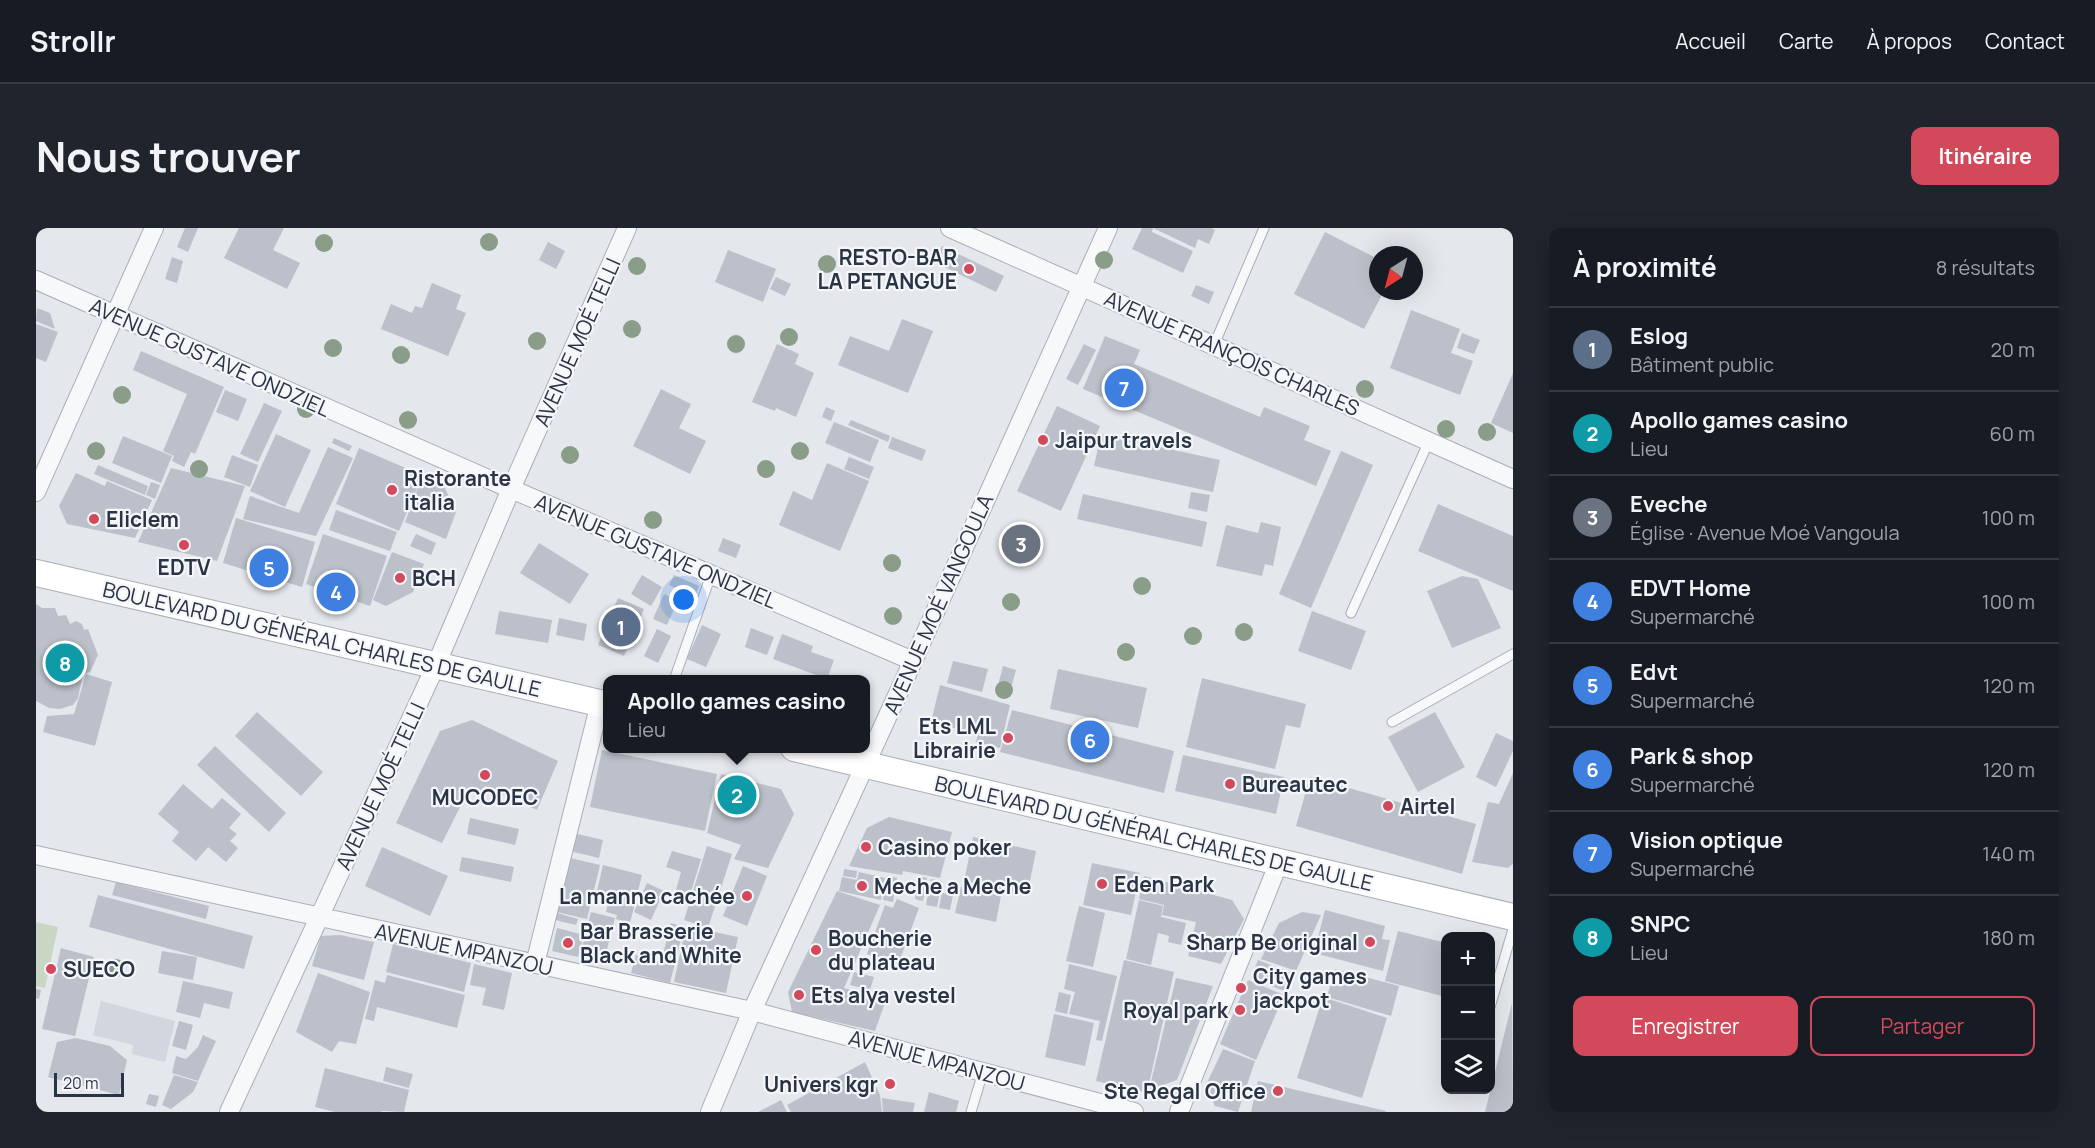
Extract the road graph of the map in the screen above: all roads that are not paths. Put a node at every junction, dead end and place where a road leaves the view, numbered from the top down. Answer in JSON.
{"nodes":[{"id":1,"x":154,"y":228,"type":"edge"},
{"id":2,"x":627,"y":228,"type":"edge"},
{"id":3,"x":951,"y":228,"type":"edge"},
{"id":4,"x":1108,"y":228,"type":"edge"},
{"id":5,"x":1264,"y":228,"type":"edge"},
{"id":6,"x":36,"y":280,"type":"edge"},
{"id":7,"x":1082,"y":286,"type":"junction"},
{"id":8,"x":115,"y":315,"type":"junction"},
{"id":9,"x":1214,"y":345,"type":"junction"},
{"id":10,"x":1429,"y":441,"type":"junction"},
{"id":11,"x":1513,"y":479,"type":"edge"},
{"id":12,"x":511,"y":489,"type":"junction"},
{"id":13,"x":36,"y":492,"type":"edge"},
{"id":14,"x":36,"y":573,"type":"edge"},
{"id":15,"x":711,"y":575,"type":"junction"},
{"id":16,"x":1351,"y":613,"type":"dead end"},
{"id":17,"x":1513,"y":654,"type":"edge"},
{"id":18,"x":913,"y":661,"type":"junction"},
{"id":19,"x":436,"y":665,"type":"junction"},
{"id":20,"x":676,"y":675,"type":"edge"},
{"id":21,"x":603,"y":704,"type":"edge"},
{"id":22,"x":603,"y":708,"type":"edge"},
{"id":23,"x":1392,"y":722,"type":"dead end"},
{"id":24,"x":815,"y":753,"type":"edge"},
{"id":25,"x":865,"y":765,"type":"junction"},
{"id":26,"x":36,"y":855,"type":"edge"},
{"id":27,"x":1279,"y":862,"type":"junction"},
{"id":28,"x":1513,"y":917,"type":"edge"},
{"id":29,"x":319,"y":918,"type":"junction"},
{"id":30,"x":1513,"y":929,"type":"edge"},
{"id":31,"x":535,"y":964,"type":"junction"},
{"id":32,"x":1495,"y":993,"type":"edge"},
{"id":33,"x":752,"y":1011,"type":"junction"},
{"id":34,"x":983,"y":1072,"type":"junction"},
{"id":35,"x":229,"y":1112,"type":"edge"},
{"id":36,"x":711,"y":1112,"type":"edge"},
{"id":37,"x":971,"y":1112,"type":"edge"},
{"id":38,"x":1134,"y":1112,"type":"edge"},
{"id":39,"x":1179,"y":1112,"type":"edge"}],
"edges":[{"from":1,"to":8,"type":"street"},
{"from":2,"to":12,"type":"street","name":"AVENUE MOÉ TELLI"},
{"from":3,"to":7,"type":"street","name":"AVENUE FRANÇOIS CHARLES"},
{"from":4,"to":7,"type":"street","name":"AVENUE MOÉ VANGOULA"},
{"from":5,"to":9,"type":"lane"},
{"from":6,"to":8,"type":"street","name":"AVENUE GUSTAVE ONDZIEL"},
{"from":7,"to":9,"type":"street","name":"AVENUE FRANÇOIS CHARLES"},
{"from":7,"to":18,"type":"street","name":"AVENUE MOÉ VANGOULA"},
{"from":8,"to":12,"type":"street","name":"AVENUE GUSTAVE ONDZIEL"},
{"from":8,"to":13,"type":"street"},
{"from":9,"to":10,"type":"street","name":"AVENUE FRANÇOIS CHARLES"},
{"from":10,"to":11,"type":"street","name":"AVENUE FRANÇOIS CHARLES"},
{"from":10,"to":16,"type":"lane"},
{"from":12,"to":15,"type":"street","name":"AVENUE GUSTAVE ONDZIEL"},
{"from":12,"to":19,"type":"street","name":"AVENUE MOÉ TELLI"},
{"from":14,"to":19,"type":"main road","name":"BOULEVARD DU GÉNÉRAL CHARLES DE GAULLE"},
{"from":15,"to":18,"type":"street","name":"AVENUE GUSTAVE ONDZIEL"},
{"from":15,"to":20,"type":"lane"},
{"from":17,"to":23,"type":"lane"},
{"from":18,"to":25,"type":"street","name":"AVENUE MOÉ VANGOULA"},
{"from":19,"to":21,"type":"main road","name":"BOULEVARD DU GÉNÉRAL CHARLES DE GAULLE"},
{"from":19,"to":29,"type":"street","name":"AVENUE MOÉ TELLI"},
{"from":22,"to":31,"type":"street"},
{"from":24,"to":25,"type":"main road","name":"BOULEVARD DU GÉNÉRAL CHARLES DE GAULLE"},
{"from":25,"to":27,"type":"main road","name":"BOULEVARD DU GÉNÉRAL CHARLES DE GAULLE"},
{"from":25,"to":33,"type":"street","name":"AVENUE MOÉ VANGOULA"},
{"from":26,"to":29,"type":"street","name":"AVENUE MPANZOU"},
{"from":27,"to":28,"type":"main road","name":"BOULEVARD DU GÉNÉRAL CHARLES DE GAULLE"},
{"from":27,"to":39,"type":"street"},
{"from":29,"to":31,"type":"street","name":"AVENUE MPANZOU"},
{"from":29,"to":35,"type":"street","name":"AVENUE MOÉ TELLI"},
{"from":30,"to":32,"type":"lane"},
{"from":31,"to":33,"type":"street","name":"AVENUE MPANZOU"},
{"from":33,"to":34,"type":"street","name":"AVENUE MPANZOU"},
{"from":33,"to":36,"type":"street","name":"AVENUE MOÉ VANGOULA"},
{"from":34,"to":37,"type":"lane"},
{"from":34,"to":38,"type":"street","name":"AVENUE MPANZOU"}]}
